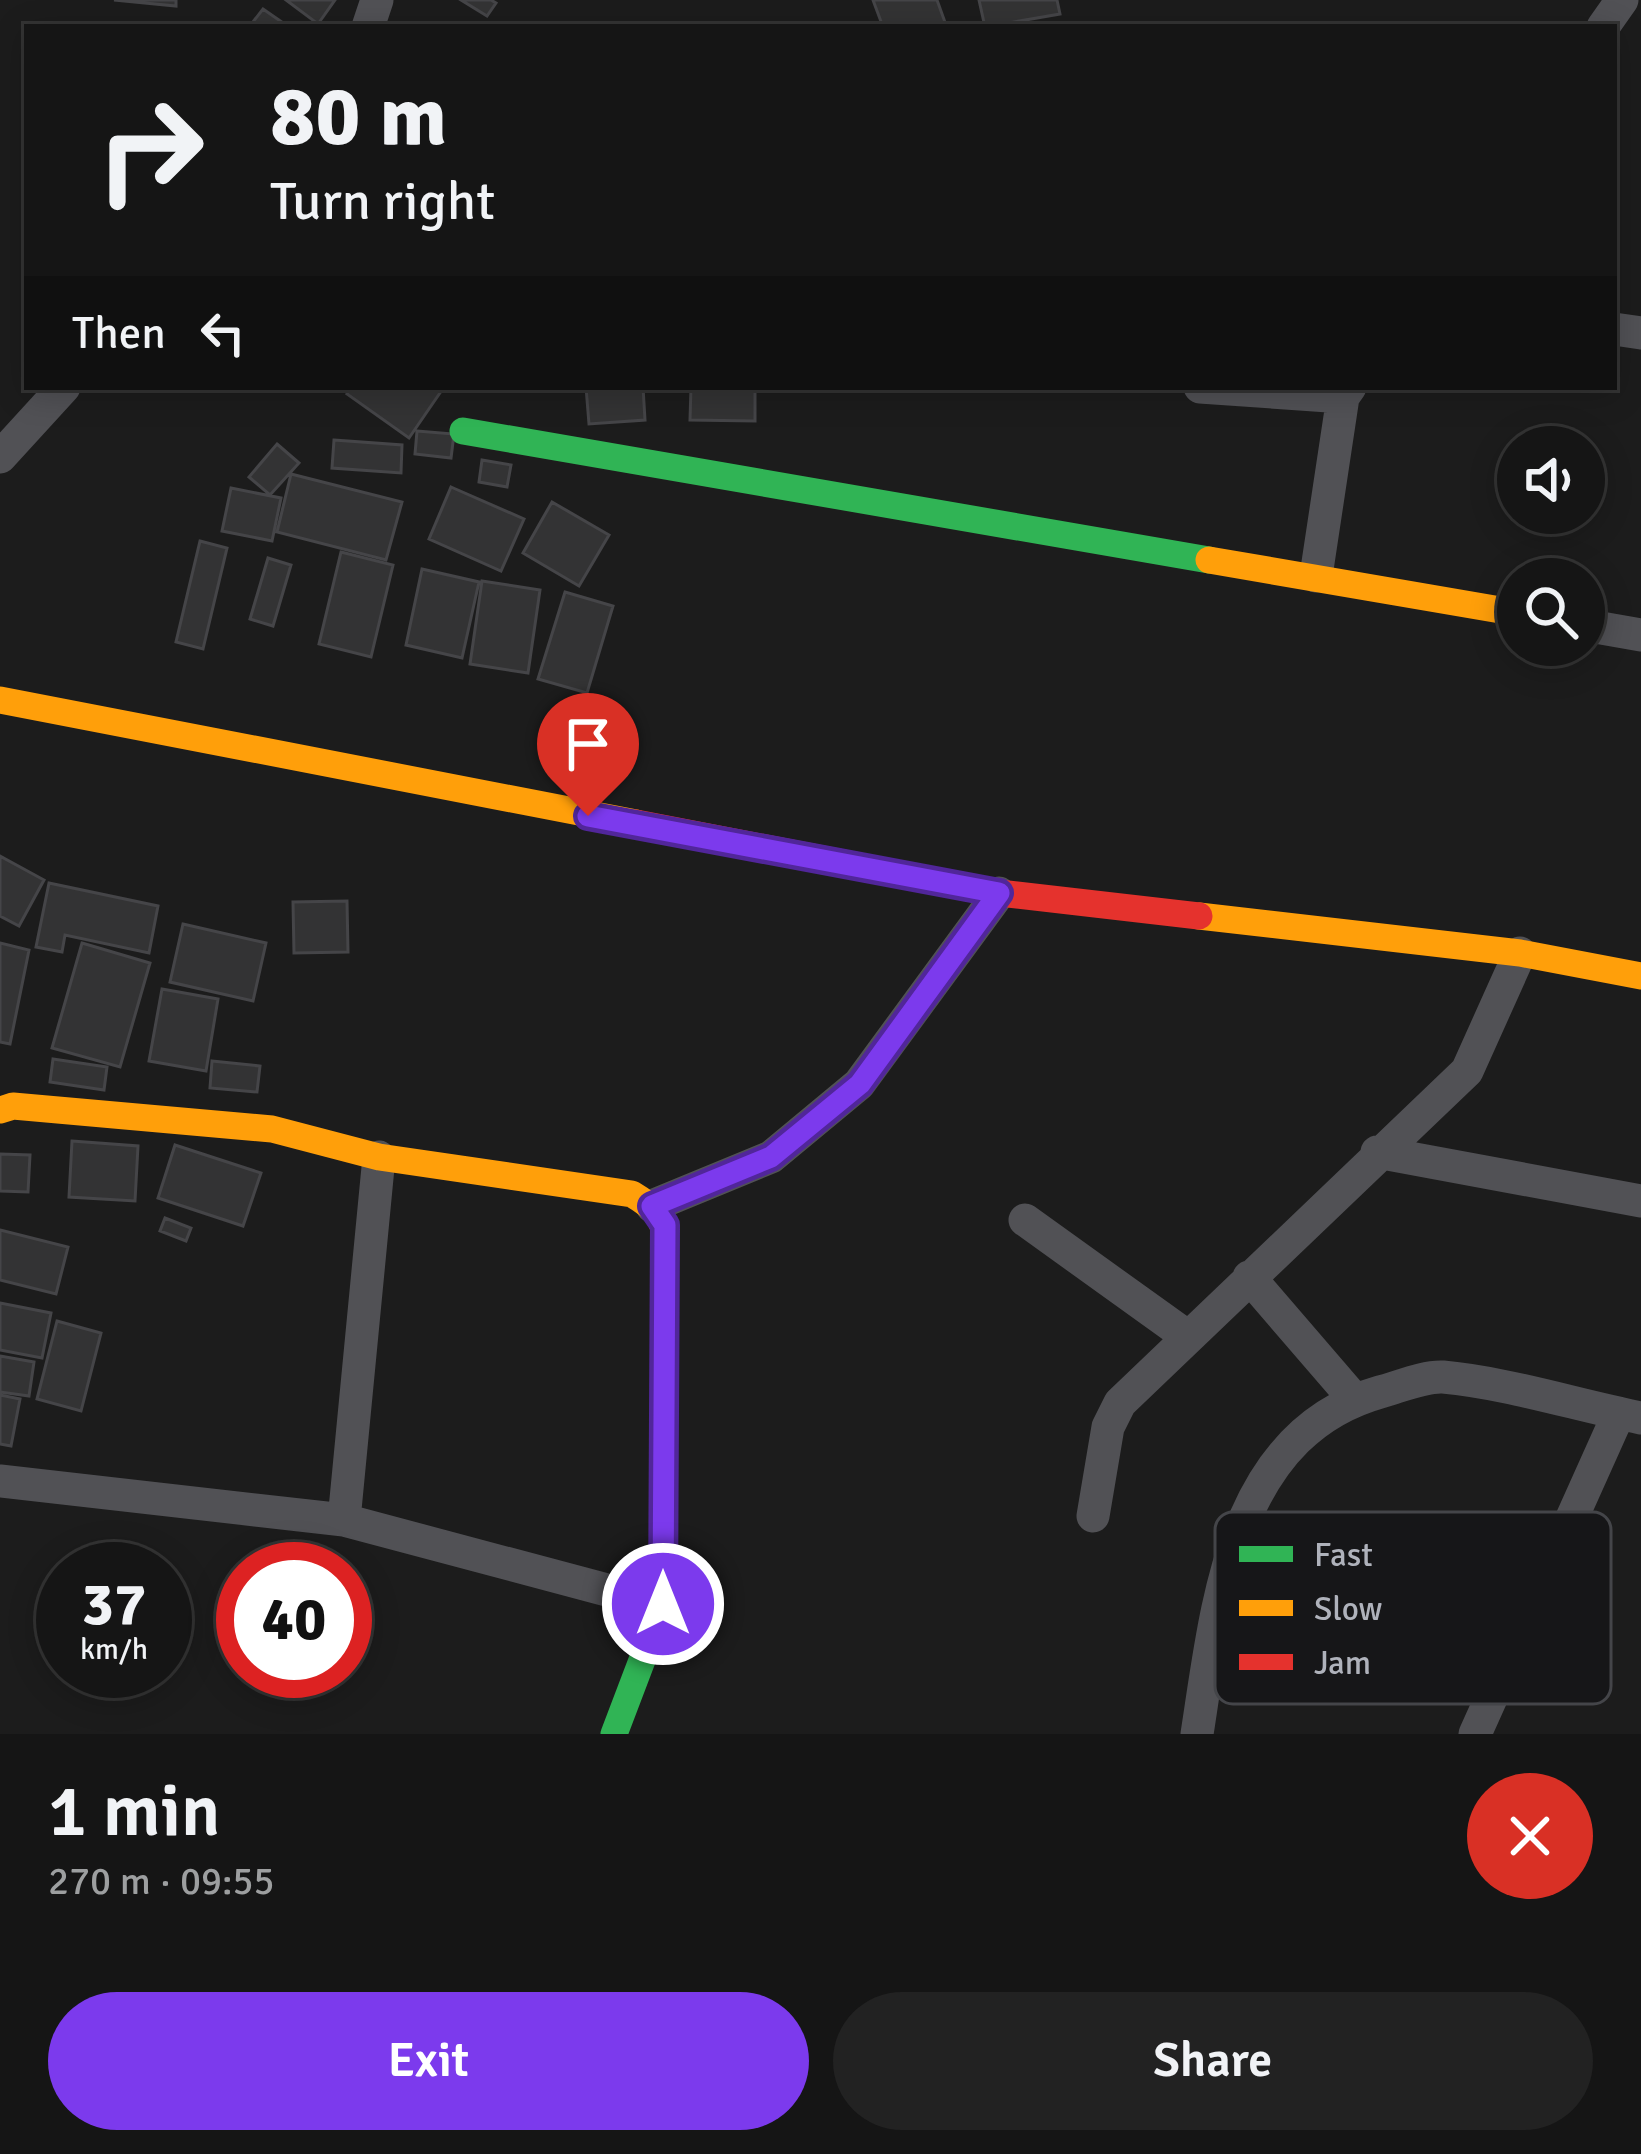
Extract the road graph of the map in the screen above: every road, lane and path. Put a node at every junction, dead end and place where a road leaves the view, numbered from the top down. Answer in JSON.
{"nodes":[{"id":1,"x":61,"y":390,"type":"edge"},
{"id":2,"x":1288,"y":390,"type":"edge"},
{"id":3,"x":1347,"y":392,"type":"edge"},
{"id":4,"x":463,"y":431,"type":"dead end"},
{"id":5,"x":0,"y":458,"type":"edge"},
{"id":6,"x":1316,"y":575,"type":"junction"},
{"id":7,"x":1497,"y":609,"type":"edge"},
{"id":8,"x":1605,"y":629,"type":"edge"},
{"id":9,"x":1641,"y":635,"type":"edge"},
{"id":10,"x":0,"y":700,"type":"edge"},
{"id":11,"x":999,"y":893,"type":"junction"},
{"id":12,"x":1520,"y":953,"type":"junction"},
{"id":13,"x":1641,"y":976,"type":"edge"},
{"id":14,"x":0,"y":1110,"type":"edge"},
{"id":15,"x":1377,"y":1152,"type":"junction"},
{"id":16,"x":380,"y":1157,"type":"junction"},
{"id":17,"x":1641,"y":1201,"type":"edge"},
{"id":18,"x":652,"y":1206,"type":"junction"},
{"id":19,"x":1025,"y":1220,"type":"dead end"},
{"id":20,"x":1249,"y":1277,"type":"junction"},
{"id":21,"x":1188,"y":1337,"type":"junction"},
{"id":22,"x":1355,"y":1400,"type":"junction"},
{"id":23,"x":1630,"y":1415,"type":"edge"},
{"id":24,"x":0,"y":1481,"type":"edge"},
{"id":25,"x":1246,"y":1512,"type":"edge"},
{"id":26,"x":1583,"y":1512,"type":"edge"},
{"id":27,"x":1093,"y":1516,"type":"dead end"},
{"id":28,"x":344,"y":1520,"type":"junction"},
{"id":29,"x":663,"y":1604,"type":"junction"},
{"id":30,"x":1215,"y":1613,"type":"edge"},
{"id":31,"x":1490,"y":1704,"type":"edge"},
{"id":32,"x":614,"y":1734,"type":"edge"},
{"id":33,"x":1197,"y":1734,"type":"edge"},
{"id":34,"x":1475,"y":1734,"type":"edge"}],
"edges":[{"from":1,"to":5,"type":"street"},
{"from":2,"to":3,"type":"street"},
{"from":3,"to":6,"type":"street"},
{"from":4,"to":6,"type":"street"},
{"from":6,"to":7,"type":"street"},
{"from":8,"to":9,"type":"street"},
{"from":10,"to":11,"type":"street"},
{"from":11,"to":12,"type":"street"},
{"from":11,"to":18,"type":"street"},
{"from":12,"to":13,"type":"street"},
{"from":12,"to":15,"type":"street"},
{"from":14,"to":16,"type":"street"},
{"from":15,"to":17,"type":"street"},
{"from":15,"to":20,"type":"street"},
{"from":16,"to":18,"type":"street"},
{"from":16,"to":28,"type":"street"},
{"from":18,"to":29,"type":"street"},
{"from":19,"to":21,"type":"street"},
{"from":20,"to":21,"type":"street"},
{"from":20,"to":22,"type":"street"},
{"from":21,"to":27,"type":"street"},
{"from":22,"to":23,"type":"street"},
{"from":22,"to":25,"type":"street"},
{"from":23,"to":26,"type":"street"},
{"from":24,"to":28,"type":"street"},
{"from":28,"to":29,"type":"street"},
{"from":29,"to":32,"type":"street"},
{"from":30,"to":33,"type":"street"},
{"from":31,"to":34,"type":"street"}]}
